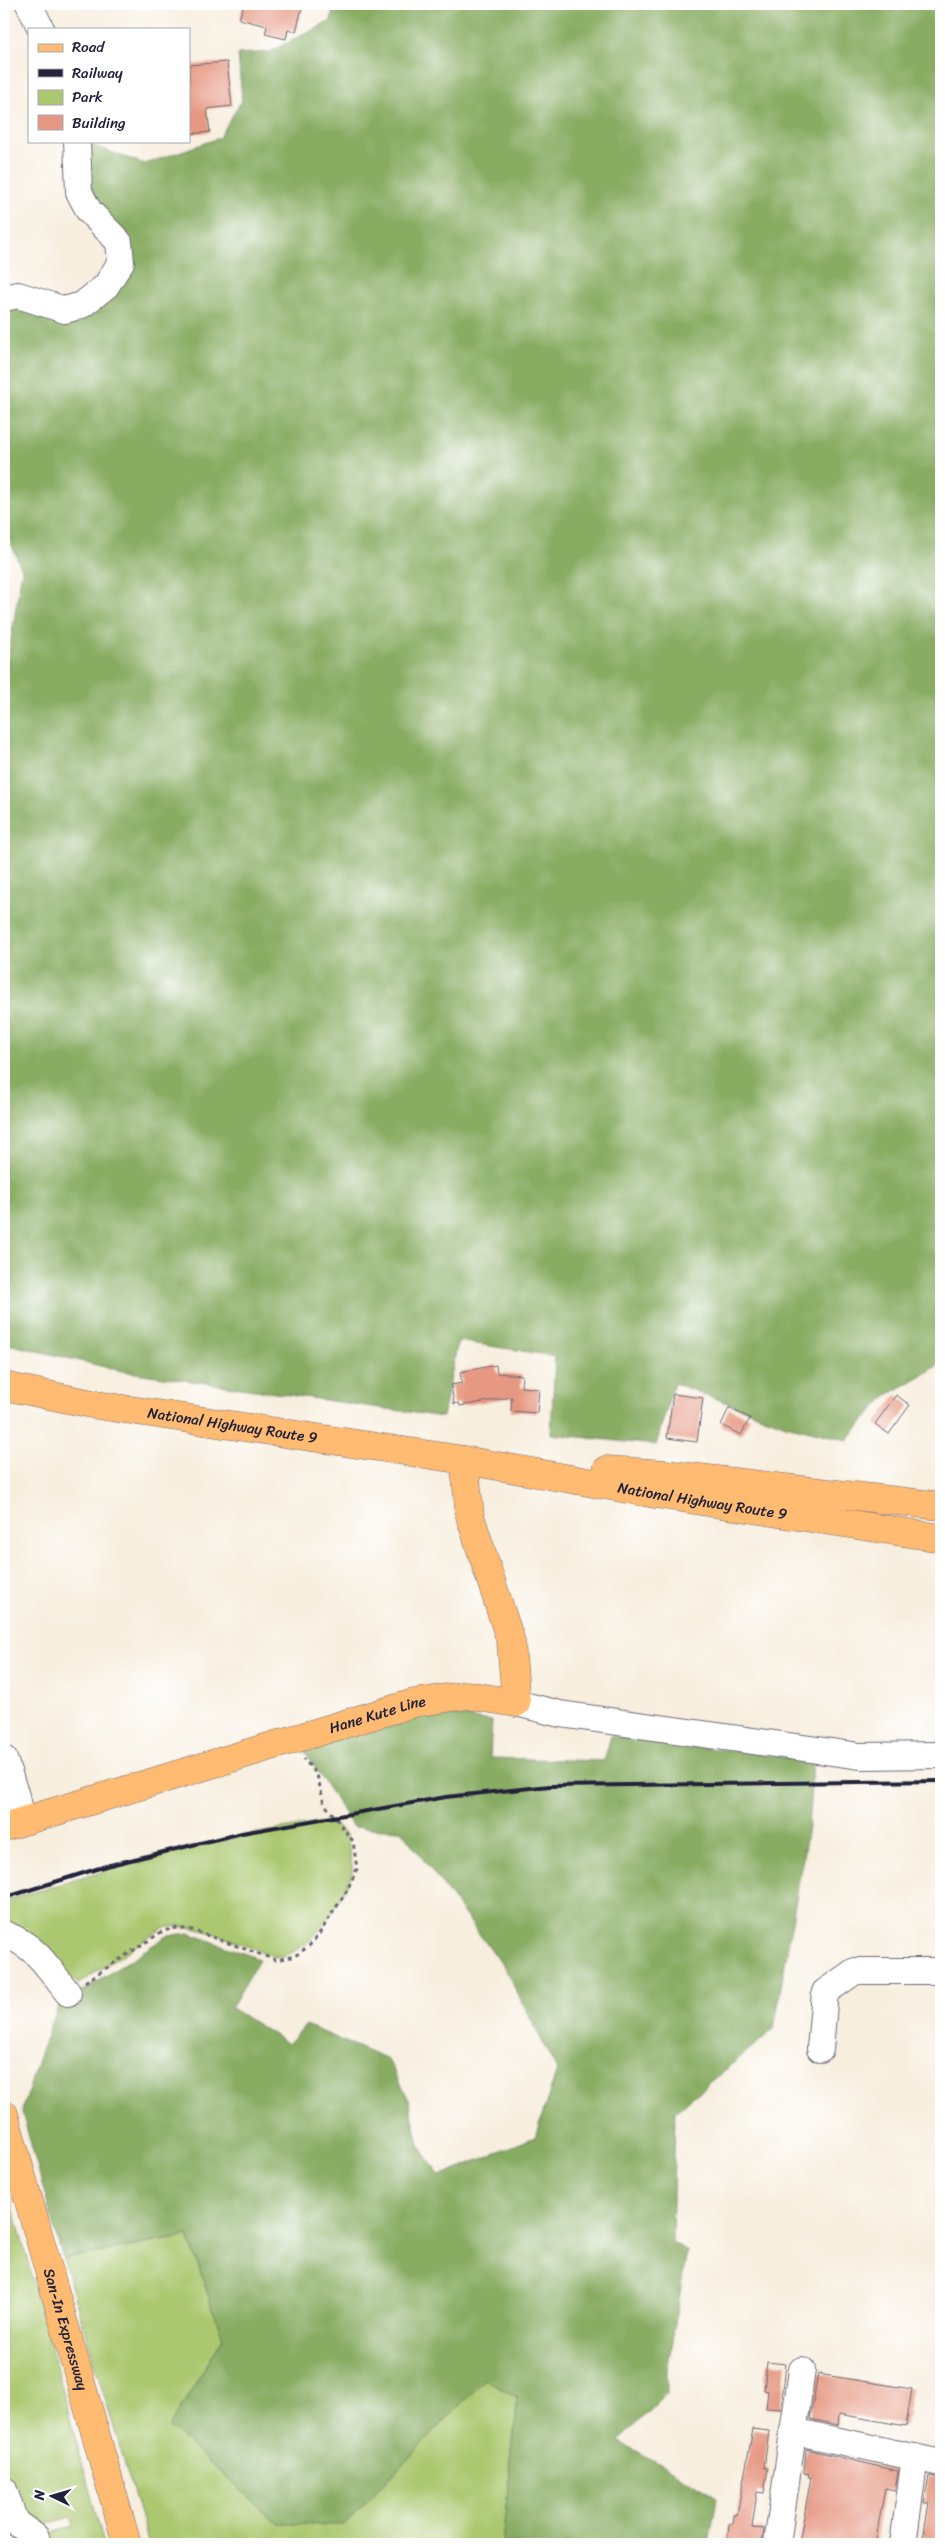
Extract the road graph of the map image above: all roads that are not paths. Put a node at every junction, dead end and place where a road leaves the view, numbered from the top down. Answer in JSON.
{"nodes":[{"id":1,"x":29,"y":4,"type":"edge"},
{"id":2,"x":41,"y":28,"type":"edge"},
{"id":3,"x":77,"y":142,"type":"edge"},
{"id":4,"x":4,"y":298,"type":"edge"},
{"id":5,"x":4,"y":1386,"type":"edge"},
{"id":6,"x":464,"y":1460,"type":"junction"},
{"id":7,"x":941,"y":1506,"type":"edge"},
{"id":8,"x":941,"y":1538,"type":"edge"},
{"id":9,"x":516,"y":1703,"type":"junction"},
{"id":10,"x":941,"y":1755,"type":"edge"},
{"id":11,"x":4,"y":1759,"type":"edge"},
{"id":12,"x":14,"y":1824,"type":"edge"},
{"id":13,"x":4,"y":1934,"type":"edge"},
{"id":14,"x":941,"y":1971,"type":"edge"},
{"id":15,"x":68,"y":1993,"type":"road end"},
{"id":16,"x":820,"y":2049,"type":"dead end"},
{"id":17,"x":4,"y":2114,"type":"edge"},
{"id":18,"x":802,"y":2370,"type":"dead end"},
{"id":19,"x":794,"y":2431,"type":"junction"},
{"id":20,"x":915,"y":2458,"type":"junction"},
{"id":21,"x":941,"y":2463,"type":"edge"},
{"id":22,"x":4,"y":2490,"type":"edge"},
{"id":23,"x":38,"y":2544,"type":"edge"},
{"id":24,"x":127,"y":2544,"type":"edge"},
{"id":25,"x":777,"y":2544,"type":"edge"},
{"id":26,"x":903,"y":2544,"type":"edge"}],
"edges":[{"from":1,"to":2,"type":"street"},
{"from":3,"to":4,"type":"street"},
{"from":5,"to":6,"type":"main road","name":"National Highway Route 9"},
{"from":6,"to":7,"type":"main road","name":"National Highway Route 9"},
{"from":6,"to":8,"type":"main road","name":"National Highway Route 9"},
{"from":6,"to":9,"type":"main road"},
{"from":9,"to":10,"type":"street"},
{"from":9,"to":12,"type":"main road","name":"Hane Kute Line"},
{"from":11,"to":12,"type":"street"},
{"from":13,"to":15,"type":"street"},
{"from":14,"to":16,"type":"street"},
{"from":17,"to":24,"type":"main road","name":"San-In Expressway"},
{"from":18,"to":19,"type":"street"},
{"from":19,"to":20,"type":"street"},
{"from":19,"to":25,"type":"street"},
{"from":20,"to":21,"type":"street"},
{"from":20,"to":26,"type":"street"},
{"from":22,"to":23,"type":"street"}]}
